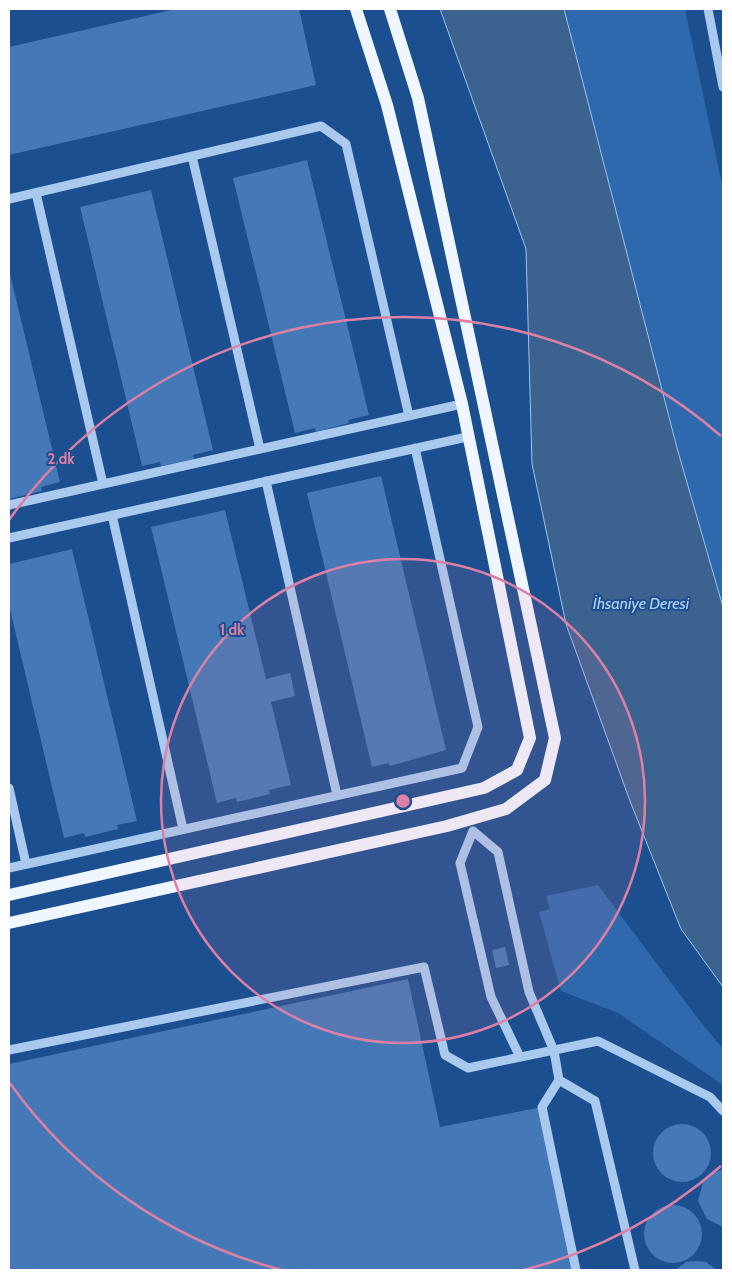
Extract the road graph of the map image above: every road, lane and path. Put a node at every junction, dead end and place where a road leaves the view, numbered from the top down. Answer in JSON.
{"nodes":[{"id":1,"x":356,"y":9,"type":"edge"},
{"id":2,"x":390,"y":9,"type":"edge"},
{"id":3,"x":708,"y":9,"type":"edge"},
{"id":4,"x":723,"y":87,"type":"edge"},
{"id":5,"x":192,"y":156,"type":"junction"},
{"id":6,"x":36,"y":193,"type":"junction"},
{"id":7,"x":9,"y":199,"type":"edge"},
{"id":8,"x":462,"y":404,"type":"junction"},
{"id":9,"x":409,"y":416,"type":"junction"},
{"id":10,"x":467,"y":436,"type":"junction"},
{"id":11,"x":415,"y":448,"type":"junction"},
{"id":12,"x":260,"y":449,"type":"junction"},
{"id":13,"x":266,"y":481,"type":"junction"},
{"id":14,"x":103,"y":484,"type":"junction"},
{"id":15,"x":9,"y":505,"type":"edge"},
{"id":16,"x":112,"y":515,"type":"junction"},
{"id":17,"x":9,"y":538,"type":"edge"},
{"id":18,"x":9,"y":788,"type":"edge"},
{"id":19,"x":337,"y":795,"type":"junction"},
{"id":20,"x":183,"y":829,"type":"junction"},
{"id":21,"x":26,"y":864,"type":"junction"},
{"id":22,"x":9,"y":868,"type":"edge"},
{"id":23,"x":9,"y":895,"type":"edge"},
{"id":24,"x":9,"y":923,"type":"edge"},
{"id":25,"x":9,"y":1050,"type":"edge"},
{"id":26,"x":554,"y":1051,"type":"junction"},
{"id":27,"x":520,"y":1058,"type":"junction"},
{"id":28,"x":559,"y":1080,"type":"junction"},
{"id":29,"x":723,"y":1110,"type":"edge"},
{"id":30,"x":576,"y":1270,"type":"edge"},
{"id":31,"x":635,"y":1270,"type":"edge"}],
"edges":[{"from":1,"to":8,"type":"main road"},
{"from":2,"to":24,"type":"main road"},
{"from":3,"to":4,"type":"lane"},
{"from":5,"to":6,"type":"lane"},
{"from":5,"to":9,"type":"lane"},
{"from":5,"to":12,"type":"lane"},
{"from":6,"to":7,"type":"lane"},
{"from":6,"to":14,"type":"lane"},
{"from":8,"to":9,"type":"lane"},
{"from":8,"to":10,"type":"main road"},
{"from":9,"to":12,"type":"lane"},
{"from":10,"to":11,"type":"lane"},
{"from":10,"to":23,"type":"main road"},
{"from":11,"to":13,"type":"lane"},
{"from":11,"to":19,"type":"lane"},
{"from":12,"to":14,"type":"lane"},
{"from":13,"to":16,"type":"lane"},
{"from":13,"to":19,"type":"lane"},
{"from":14,"to":15,"type":"lane"},
{"from":16,"to":17,"type":"lane"},
{"from":16,"to":20,"type":"lane"},
{"from":18,"to":21,"type":"lane"},
{"from":19,"to":20,"type":"lane"},
{"from":20,"to":21,"type":"lane"},
{"from":21,"to":22,"type":"lane"},
{"from":25,"to":27,"type":"lane"},
{"from":26,"to":27,"type":"lane"},
{"from":26,"to":27,"type":"lane"},
{"from":26,"to":28,"type":"lane"},
{"from":26,"to":29,"type":"lane"},
{"from":28,"to":30,"type":"lane"},
{"from":28,"to":31,"type":"lane"}]}
